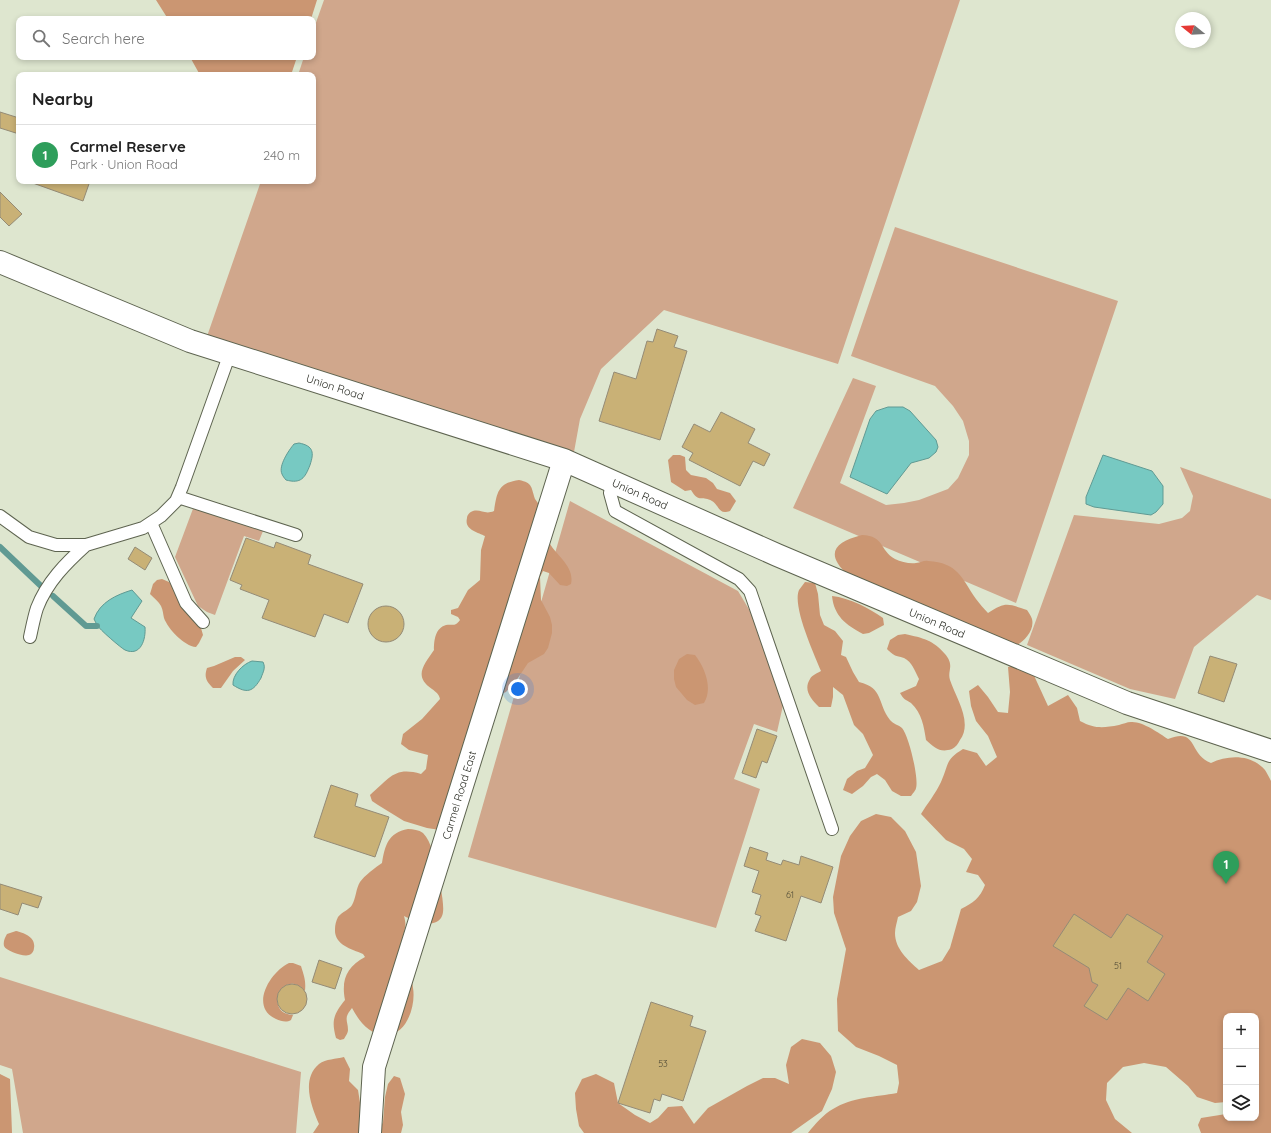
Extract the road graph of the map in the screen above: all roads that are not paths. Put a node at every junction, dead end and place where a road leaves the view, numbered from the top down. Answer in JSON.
{"nodes":[{"id":1,"x":1,"y":264,"type":"edge"},
{"id":2,"x":230,"y":353,"type":"junction"},
{"id":3,"x":564,"y":460,"type":"junction"},
{"id":4,"x":612,"y":481,"type":"junction"},
{"id":5,"x":178,"y":497,"type":"junction"},
{"id":6,"x":0,"y":516,"type":"edge"},
{"id":7,"x":151,"y":523,"type":"junction"},
{"id":8,"x":296,"y":535,"type":"dead end"},
{"id":9,"x":86,"y":545,"type":"junction"},
{"id":10,"x":203,"y":622,"type":"dead end"},
{"id":11,"x":30,"y":637,"type":"dead end"},
{"id":12,"x":1271,"y":751,"type":"edge"},
{"id":13,"x":832,"y":829,"type":"dead end"},
{"id":14,"x":370,"y":1133,"type":"edge"}],
"edges":[{"from":1,"to":2,"type":"street","name":"Union Road"},
{"from":2,"to":3,"type":"street","name":"Union Road"},
{"from":2,"to":5,"type":"lane"},
{"from":3,"to":4,"type":"street","name":"Union Road"},
{"from":3,"to":14,"type":"street","name":"Carmel Road East"},
{"from":4,"to":12,"type":"street","name":"Union Road"},
{"from":4,"to":13,"type":"lane"},
{"from":5,"to":7,"type":"lane"},
{"from":5,"to":8,"type":"lane"},
{"from":6,"to":9,"type":"lane"},
{"from":7,"to":9,"type":"lane"},
{"from":7,"to":10,"type":"lane"},
{"from":9,"to":11,"type":"lane"}]}
